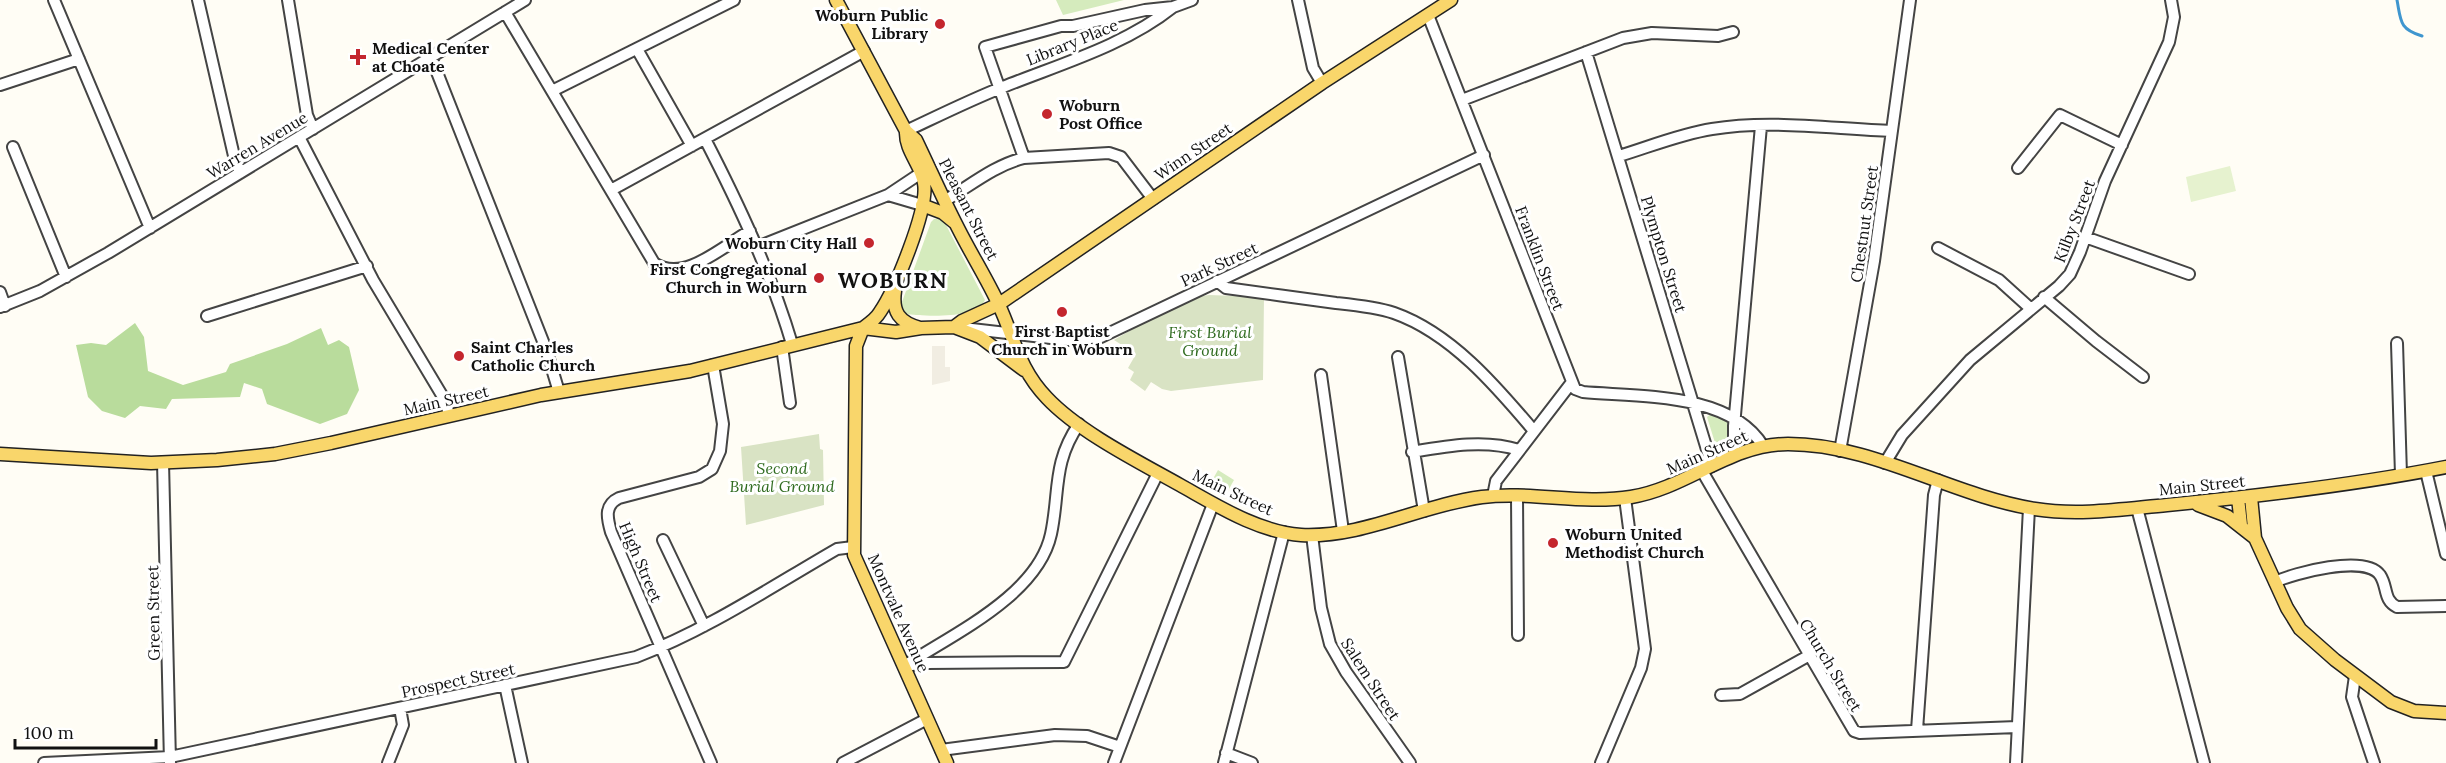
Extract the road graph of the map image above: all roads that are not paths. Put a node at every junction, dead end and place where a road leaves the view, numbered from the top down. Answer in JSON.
{"nodes":[{"id":1,"x":54,"y":0,"type":"edge"},
{"id":2,"x":198,"y":0,"type":"edge"},
{"id":3,"x":288,"y":0,"type":"edge"},
{"id":4,"x":525,"y":0,"type":"edge"},
{"id":5,"x":734,"y":0,"type":"edge"},
{"id":6,"x":836,"y":0,"type":"edge"},
{"id":7,"x":1192,"y":0,"type":"edge"},
{"id":8,"x":1298,"y":0,"type":"edge"},
{"id":9,"x":1451,"y":0,"type":"edge"},
{"id":10,"x":1910,"y":0,"type":"edge"},
{"id":11,"x":2171,"y":0,"type":"edge"},
{"id":12,"x":1173,"y":7,"type":"junction"},
{"id":13,"x":505,"y":12,"type":"junction"},
{"id":14,"x":1428,"y":15,"type":"junction"},
{"id":15,"x":1733,"y":32,"type":"dead end"},
{"id":16,"x":638,"y":49,"type":"junction"},
{"id":17,"x":864,"y":51,"type":"junction"},
{"id":18,"x":1586,"y":52,"type":"junction"},
{"id":19,"x":431,"y":57,"type":"junction"},
{"id":20,"x":79,"y":59,"type":"junction"},
{"id":21,"x":1322,"y":83,"type":"junction"},
{"id":22,"x":0,"y":85,"type":"edge"},
{"id":23,"x":999,"y":88,"type":"junction"},
{"id":24,"x":552,"y":91,"type":"junction"},
{"id":25,"x":1462,"y":100,"type":"junction"},
{"id":26,"x":1761,"y":126,"type":"junction"},
{"id":27,"x":313,"y":129,"type":"junction"},
{"id":28,"x":906,"y":131,"type":"junction"},
{"id":29,"x":1892,"y":131,"type":"junction"},
{"id":30,"x":299,"y":137,"type":"junction"},
{"id":31,"x":705,"y":139,"type":"junction"},
{"id":32,"x":2122,"y":145,"type":"junction"},
{"id":33,"x":692,"y":146,"type":"junction"},
{"id":34,"x":14,"y":147,"type":"dead end"},
{"id":35,"x":1484,"y":155,"type":"junction"},
{"id":36,"x":1619,"y":156,"type":"junction"},
{"id":37,"x":1024,"y":158,"type":"junction"},
{"id":38,"x":2018,"y":168,"type":"dead end"},
{"id":39,"x":240,"y":173,"type":"junction"},
{"id":40,"x":921,"y":173,"type":"junction"},
{"id":41,"x":610,"y":190,"type":"junction"},
{"id":42,"x":888,"y":195,"type":"junction"},
{"id":43,"x":1153,"y":199,"type":"junction"},
{"id":44,"x":946,"y":200,"type":"junction"},
{"id":45,"x":922,"y":205,"type":"junction"},
{"id":46,"x":955,"y":222,"type":"junction"},
{"id":47,"x":150,"y":228,"type":"junction"},
{"id":48,"x":750,"y":231,"type":"junction"},
{"id":49,"x":2085,"y":237,"type":"junction"},
{"id":50,"x":756,"y":247,"type":"junction"},
{"id":51,"x":1938,"y":248,"type":"dead end"},
{"id":52,"x":367,"y":266,"type":"junction"},
{"id":53,"x":2189,"y":274,"type":"dead end"},
{"id":54,"x":66,"y":277,"type":"junction"},
{"id":55,"x":1217,"y":281,"type":"junction"},
{"id":56,"x":896,"y":284,"type":"junction"},
{"id":57,"x":0,"y":292,"type":"edge"},
{"id":58,"x":2044,"y":297,"type":"junction"},
{"id":59,"x":999,"y":304,"type":"junction"},
{"id":60,"x":2,"y":307,"type":"edge"},
{"id":61,"x":2030,"y":308,"type":"junction"},
{"id":62,"x":207,"y":316,"type":"dead end"},
{"id":63,"x":864,"y":327,"type":"junction"},
{"id":64,"x":954,"y":327,"type":"junction"},
{"id":65,"x":921,"y":328,"type":"junction"},
{"id":66,"x":1009,"y":333,"type":"junction"},
{"id":67,"x":2397,"y":343,"type":"dead end"},
{"id":68,"x":787,"y":346,"type":"junction"},
{"id":69,"x":1398,"y":357,"type":"dead end"},
{"id":70,"x":713,"y":365,"type":"junction"},
{"id":71,"x":1025,"y":371,"type":"junction"},
{"id":72,"x":1321,"y":375,"type":"dead end"},
{"id":73,"x":2143,"y":377,"type":"dead end"},
{"id":74,"x":1572,"y":382,"type":"junction"},
{"id":75,"x":559,"y":392,"type":"junction"},
{"id":76,"x":790,"y":403,"type":"dead end"},
{"id":77,"x":1693,"y":405,"type":"junction"},
{"id":78,"x":449,"y":416,"type":"junction"},
{"id":79,"x":1735,"y":418,"type":"junction"},
{"id":80,"x":1078,"y":424,"type":"junction"},
{"id":81,"x":1534,"y":431,"type":"junction"},
{"id":82,"x":1763,"y":446,"type":"junction"},
{"id":83,"x":1519,"y":450,"type":"junction"},
{"id":84,"x":1840,"y":451,"type":"junction"},
{"id":85,"x":1412,"y":452,"type":"junction"},
{"id":86,"x":0,"y":454,"type":"edge"},
{"id":87,"x":1734,"y":455,"type":"junction"},
{"id":88,"x":164,"y":462,"type":"junction"},
{"id":89,"x":1885,"y":463,"type":"junction"},
{"id":90,"x":2446,"y":467,"type":"edge"},
{"id":91,"x":1707,"y":469,"type":"junction"},
{"id":92,"x":2426,"y":471,"type":"junction"},
{"id":93,"x":1158,"y":472,"type":"junction"},
{"id":94,"x":2401,"y":475,"type":"junction"},
{"id":95,"x":1938,"y":480,"type":"junction"},
{"id":96,"x":1493,"y":496,"type":"junction"},
{"id":97,"x":1517,"y":496,"type":"junction"},
{"id":98,"x":2251,"y":497,"type":"junction"},
{"id":99,"x":1625,"y":498,"type":"junction"},
{"id":100,"x":2238,"y":498,"type":"junction"},
{"id":101,"x":2186,"y":503,"type":"junction"},
{"id":102,"x":1213,"y":504,"type":"junction"},
{"id":103,"x":2029,"y":508,"type":"junction"},
{"id":104,"x":2137,"y":508,"type":"junction"},
{"id":105,"x":1424,"y":511,"type":"junction"},
{"id":106,"x":2241,"y":525,"type":"junction"},
{"id":107,"x":1343,"y":531,"type":"junction"},
{"id":108,"x":1284,"y":532,"type":"junction"},
{"id":109,"x":1312,"y":535,"type":"junction"},
{"id":110,"x":2256,"y":538,"type":"junction"},
{"id":111,"x":663,"y":540,"type":"dead end"},
{"id":112,"x":853,"y":547,"type":"junction"},
{"id":113,"x":2446,"y":554,"type":"edge"},
{"id":114,"x":2275,"y":582,"type":"junction"},
{"id":115,"x":2446,"y":606,"type":"edge"},
{"id":116,"x":704,"y":626,"type":"junction"},
{"id":117,"x":1518,"y":635,"type":"dead end"},
{"id":118,"x":661,"y":648,"type":"junction"},
{"id":119,"x":1808,"y":656,"type":"junction"},
{"id":120,"x":904,"y":666,"type":"junction"},
{"id":121,"x":2355,"y":676,"type":"junction"},
{"id":122,"x":505,"y":685,"type":"junction"},
{"id":123,"x":1721,"y":695,"type":"dead end"},
{"id":124,"x":400,"y":708,"type":"junction"},
{"id":125,"x":2446,"y":713,"type":"edge"},
{"id":126,"x":927,"y":719,"type":"junction"},
{"id":127,"x":2018,"y":727,"type":"junction"},
{"id":128,"x":1917,"y":730,"type":"junction"},
{"id":129,"x":1120,"y":747,"type":"junction"},
{"id":130,"x":941,"y":750,"type":"junction"},
{"id":131,"x":1225,"y":758,"type":"edge"},
{"id":132,"x":170,"y":760,"type":"edge"},
{"id":133,"x":44,"y":763,"type":"edge"},
{"id":134,"x":388,"y":763,"type":"edge"},
{"id":135,"x":522,"y":763,"type":"edge"},
{"id":136,"x":711,"y":763,"type":"edge"},
{"id":137,"x":843,"y":763,"type":"edge"},
{"id":138,"x":947,"y":763,"type":"edge"},
{"id":139,"x":1114,"y":763,"type":"edge"},
{"id":140,"x":1252,"y":763,"type":"edge"},
{"id":141,"x":1410,"y":763,"type":"edge"},
{"id":142,"x":1601,"y":763,"type":"edge"},
{"id":143,"x":2016,"y":763,"type":"edge"},
{"id":144,"x":2204,"y":763,"type":"edge"},
{"id":145,"x":2374,"y":763,"type":"edge"}],
"edges":[{"from":1,"to":20,"type":"street"},
{"from":2,"to":39,"type":"street"},
{"from":3,"to":27,"type":"street"},
{"from":4,"to":13,"type":"street","name":"Warren Avenue"},
{"from":5,"to":16,"type":"street"},
{"from":6,"to":17,"type":"main road","name":"Pleasant Street"},
{"from":7,"to":12,"type":"street"},
{"from":8,"to":21,"type":"street"},
{"from":9,"to":14,"type":"main road","name":"Winn Street"},
{"from":10,"to":29,"type":"street","name":"Chestnut Street"},
{"from":11,"to":32,"type":"street","name":"Kilby Street"},
{"from":12,"to":23,"type":"street","name":"Library Place"},
{"from":12,"to":23,"type":"street","name":"Library Place"},
{"from":13,"to":19,"type":"street","name":"Warren Avenue"},
{"from":13,"to":24,"type":"street"},
{"from":14,"to":21,"type":"main road","name":"Winn Street"},
{"from":14,"to":25,"type":"street","name":"Franklin Street"},
{"from":15,"to":18,"type":"street"},
{"from":16,"to":24,"type":"street"},
{"from":16,"to":33,"type":"street"},
{"from":17,"to":28,"type":"main road","name":"Pleasant Street"},
{"from":17,"to":31,"type":"street"},
{"from":18,"to":25,"type":"street"},
{"from":18,"to":36,"type":"street","name":"Plympton Street"},
{"from":19,"to":27,"type":"street","name":"Warren Avenue"},
{"from":19,"to":75,"type":"street"},
{"from":20,"to":22,"type":"street"},
{"from":20,"to":47,"type":"street"},
{"from":21,"to":43,"type":"main road","name":"Winn Street"},
{"from":23,"to":28,"type":"street","name":"Library Place"},
{"from":23,"to":37,"type":"street"},
{"from":24,"to":41,"type":"street"},
{"from":25,"to":35,"type":"street","name":"Franklin Street"},
{"from":26,"to":29,"type":"street"},
{"from":26,"to":36,"type":"street"},
{"from":26,"to":79,"type":"street"},
{"from":27,"to":30,"type":"street","name":"Warren Avenue"},
{"from":28,"to":40,"type":"main road","name":"Pleasant Street"},
{"from":28,"to":44,"type":"main road","name":"Pleasant Street"},
{"from":29,"to":84,"type":"street","name":"Chestnut Street"},
{"from":30,"to":39,"type":"street","name":"Warren Avenue"},
{"from":30,"to":52,"type":"street"},
{"from":31,"to":33,"type":"street"},
{"from":31,"to":48,"type":"street"},
{"from":32,"to":38,"type":"street"},
{"from":32,"to":49,"type":"street","name":"Kilby Street"},
{"from":33,"to":41,"type":"street"},
{"from":34,"to":54,"type":"street"},
{"from":35,"to":55,"type":"street","name":"Park Street"},
{"from":35,"to":74,"type":"street","name":"Franklin Street"},
{"from":36,"to":77,"type":"street","name":"Plympton Street"},
{"from":37,"to":43,"type":"street"},
{"from":37,"to":44,"type":"street"},
{"from":39,"to":47,"type":"street","name":"Warren Avenue"},
{"from":40,"to":42,"type":"street"},
{"from":40,"to":45,"type":"main road","name":"Pleasant Street"},
{"from":41,"to":48,"type":"street"},
{"from":42,"to":45,"type":"street"},
{"from":42,"to":50,"type":"street"},
{"from":43,"to":59,"type":"main road","name":"Winn Street"},
{"from":44,"to":46,"type":"main road","name":"Pleasant Street"},
{"from":45,"to":46,"type":"main road"},
{"from":45,"to":56,"type":"main road","name":"Pleasant Street"},
{"from":46,"to":59,"type":"main road","name":"Pleasant Street"},
{"from":47,"to":54,"type":"street","name":"Warren Avenue"},
{"from":48,"to":50,"type":"street"},
{"from":49,"to":53,"type":"street"},
{"from":49,"to":58,"type":"street","name":"Kilby Street"},
{"from":50,"to":68,"type":"street"},
{"from":51,"to":61,"type":"street"},
{"from":52,"to":62,"type":"street"},
{"from":52,"to":78,"type":"street"},
{"from":54,"to":60,"type":"street","name":"Warren Avenue"},
{"from":55,"to":66,"type":"street","name":"Park Street"},
{"from":55,"to":81,"type":"street"},
{"from":56,"to":63,"type":"main road"},
{"from":56,"to":65,"type":"main road"},
{"from":57,"to":60,"type":"street"},
{"from":58,"to":61,"type":"street","name":"Kilby Street"},
{"from":58,"to":73,"type":"street"},
{"from":59,"to":64,"type":"main road","name":"Winn Street"},
{"from":59,"to":66,"type":"main road","name":"Main Street"},
{"from":61,"to":89,"type":"street","name":"Kilby Street"},
{"from":63,"to":65,"type":"main road","name":"Main Street"},
{"from":63,"to":68,"type":"main road","name":"Main Street"},
{"from":63,"to":112,"type":"main road","name":"Montvale Avenue"},
{"from":64,"to":65,"type":"main road","name":"Main Street"},
{"from":64,"to":66,"type":"street","name":"Park Street"},
{"from":64,"to":71,"type":"main road","name":"Main Street"},
{"from":66,"to":71,"type":"main road","name":"Main Street"},
{"from":67,"to":94,"type":"street"},
{"from":68,"to":70,"type":"main road","name":"Main Street"},
{"from":68,"to":76,"type":"street"},
{"from":69,"to":85,"type":"street"},
{"from":70,"to":75,"type":"main road","name":"Main Street"},
{"from":70,"to":118,"type":"street","name":"High Street"},
{"from":71,"to":80,"type":"main road","name":"Main Street"},
{"from":72,"to":107,"type":"street"},
{"from":74,"to":77,"type":"street"},
{"from":74,"to":81,"type":"street"},
{"from":75,"to":78,"type":"main road","name":"Main Street"},
{"from":77,"to":79,"type":"street"},
{"from":77,"to":91,"type":"street","name":"Plympton Street"},
{"from":78,"to":88,"type":"main road","name":"Main Street"},
{"from":79,"to":82,"type":"street"},
{"from":79,"to":87,"type":"street"},
{"from":80,"to":93,"type":"main road","name":"Main Street"},
{"from":80,"to":120,"type":"street"},
{"from":81,"to":83,"type":"street"},
{"from":82,"to":84,"type":"main road","name":"Main Street"},
{"from":82,"to":87,"type":"main road","name":"Main Street"},
{"from":83,"to":85,"type":"street"},
{"from":83,"to":96,"type":"street"},
{"from":84,"to":89,"type":"main road","name":"Main Street"},
{"from":85,"to":105,"type":"street"},
{"from":86,"to":88,"type":"main road","name":"Main Street"},
{"from":87,"to":91,"type":"main road","name":"Main Street"},
{"from":88,"to":132,"type":"street","name":"Green Street"},
{"from":89,"to":95,"type":"main road","name":"Main Street"},
{"from":90,"to":92,"type":"main road","name":"Main Street"},
{"from":91,"to":99,"type":"main road","name":"Main Street"},
{"from":91,"to":119,"type":"street","name":"Church Street"},
{"from":92,"to":94,"type":"main road","name":"Main Street"},
{"from":92,"to":113,"type":"street"},
{"from":93,"to":102,"type":"main road","name":"Main Street"},
{"from":93,"to":120,"type":"street"},
{"from":94,"to":98,"type":"main road","name":"Main Street"},
{"from":95,"to":103,"type":"main road","name":"Main Street"},
{"from":95,"to":128,"type":"street"},
{"from":96,"to":97,"type":"main road","name":"Main Street"},
{"from":96,"to":105,"type":"main road","name":"Main Street"},
{"from":97,"to":99,"type":"main road","name":"Main Street"},
{"from":97,"to":117,"type":"street"},
{"from":98,"to":100,"type":"main road","name":"Main Street"},
{"from":98,"to":110,"type":"main road"},
{"from":99,"to":142,"type":"street"},
{"from":100,"to":101,"type":"main road","name":"Main Street"},
{"from":100,"to":106,"type":"main road"},
{"from":101,"to":104,"type":"main road","name":"Main Street"},
{"from":101,"to":106,"type":"main road"},
{"from":102,"to":108,"type":"main road","name":"Main Street"},
{"from":102,"to":129,"type":"street"},
{"from":103,"to":104,"type":"main road","name":"Main Street"},
{"from":103,"to":127,"type":"street"},
{"from":104,"to":144,"type":"street"},
{"from":105,"to":107,"type":"main road","name":"Main Street"},
{"from":106,"to":110,"type":"main road"},
{"from":107,"to":109,"type":"main road","name":"Main Street"},
{"from":108,"to":109,"type":"main road","name":"Main Street"},
{"from":108,"to":131,"type":"street"},
{"from":109,"to":141,"type":"street","name":"Salem Street"},
{"from":110,"to":114,"type":"main road"},
{"from":111,"to":116,"type":"street"},
{"from":112,"to":116,"type":"street","name":"Prospect Street"},
{"from":112,"to":120,"type":"main road","name":"Montvale Avenue"},
{"from":114,"to":115,"type":"street"},
{"from":114,"to":121,"type":"main road"},
{"from":116,"to":118,"type":"street","name":"Prospect Street"},
{"from":118,"to":122,"type":"street","name":"Prospect Street"},
{"from":118,"to":136,"type":"street","name":"High Street"},
{"from":119,"to":123,"type":"street"},
{"from":119,"to":128,"type":"street","name":"Church Street"},
{"from":120,"to":126,"type":"main road","name":"Montvale Avenue"},
{"from":121,"to":125,"type":"main road"},
{"from":121,"to":145,"type":"street"},
{"from":122,"to":124,"type":"street","name":"Prospect Street"},
{"from":122,"to":135,"type":"street"},
{"from":124,"to":132,"type":"street","name":"Prospect Street"},
{"from":124,"to":134,"type":"street"},
{"from":126,"to":130,"type":"main road","name":"Montvale Avenue"},
{"from":126,"to":137,"type":"street"},
{"from":127,"to":128,"type":"street","name":"Church Street"},
{"from":127,"to":143,"type":"street"},
{"from":129,"to":130,"type":"street"},
{"from":129,"to":139,"type":"street"},
{"from":130,"to":138,"type":"main road","name":"Montvale Avenue"},
{"from":131,"to":140,"type":"street"},
{"from":132,"to":133,"type":"street","name":"Prospect Street"}]}
